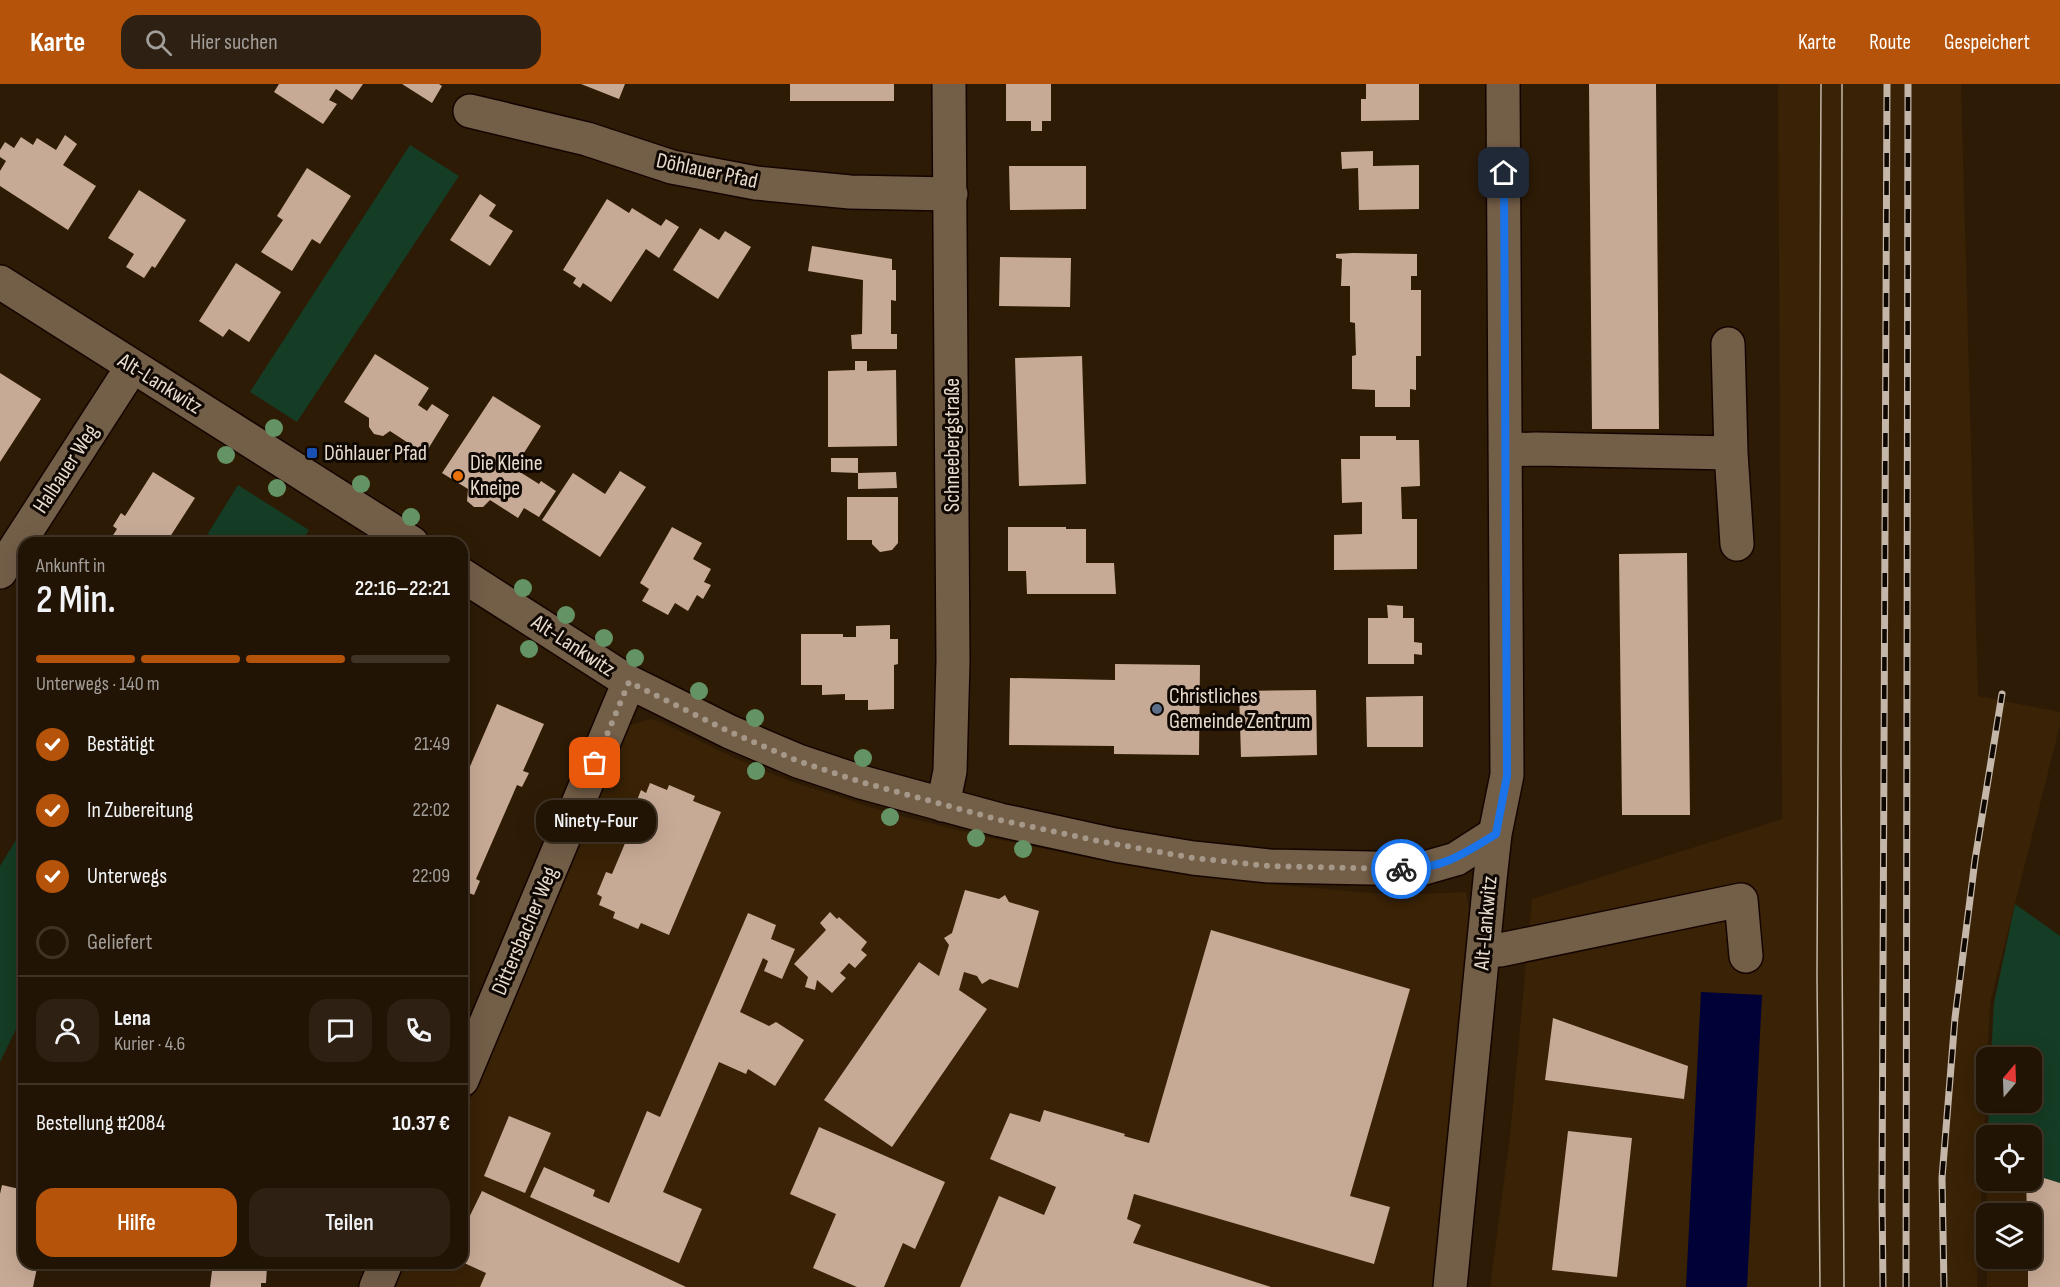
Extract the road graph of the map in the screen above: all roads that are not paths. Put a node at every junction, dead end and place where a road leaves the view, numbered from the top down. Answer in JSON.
{"nodes":[{"id":1,"x":949,"y":84,"type":"edge"},
{"id":2,"x":1503,"y":84,"type":"edge"},
{"id":3,"x":470,"y":111,"type":"dead end"},
{"id":4,"x":951,"y":194,"type":"junction"},
{"id":5,"x":0,"y":282,"type":"edge"},
{"id":6,"x":1728,"y":344,"type":"dead end"},
{"id":7,"x":132,"y":367,"type":"junction"},
{"id":8,"x":1505,"y":450,"type":"junction"},
{"id":9,"x":1731,"y":453,"type":"junction"},
{"id":10,"x":23,"y":537,"type":"edge"},
{"id":11,"x":402,"y":537,"type":"edge"},
{"id":12,"x":18,"y":544,"type":"edge"},
{"id":13,"x":1737,"y":544,"type":"dead end"},
{"id":14,"x":0,"y":572,"type":"edge"},
{"id":15,"x":468,"y":579,"type":"edge"},
{"id":16,"x":629,"y":682,"type":"junction"},
{"id":17,"x":943,"y":805,"type":"junction"},
{"id":18,"x":1496,"y":834,"type":"junction"},
{"id":19,"x":1484,"y":950,"type":"junction"},
{"id":20,"x":1746,"y":956,"type":"dead end"},
{"id":21,"x":468,"y":1066,"type":"edge"},
{"id":22,"x":384,"y":1269,"type":"edge"},
{"id":23,"x":376,"y":1287,"type":"edge"},
{"id":24,"x":1450,"y":1287,"type":"edge"}],
"edges":[{"from":1,"to":4,"type":"street","name":"Schneebergstraße"},
{"from":2,"to":8,"type":"street"},
{"from":3,"to":4,"type":"street","name":"Döhlauer Pfad"},
{"from":4,"to":17,"type":"street","name":"Schneebergstraße"},
{"from":5,"to":7,"type":"street","name":"Alt-Lankwitz"},
{"from":6,"to":9,"type":"street"},
{"from":7,"to":10,"type":"street","name":"Halbauer Weg"},
{"from":7,"to":11,"type":"street","name":"Alt-Lankwitz"},
{"from":8,"to":9,"type":"street"},
{"from":8,"to":18,"type":"street"},
{"from":9,"to":13,"type":"street"},
{"from":12,"to":14,"type":"street","name":"Halbauer Weg"},
{"from":15,"to":16,"type":"street","name":"Alt-Lankwitz"},
{"from":16,"to":17,"type":"street","name":"Alt-Lankwitz"},
{"from":16,"to":21,"type":"street","name":"Dittersbacher Weg"},
{"from":17,"to":18,"type":"street","name":"Alt-Lankwitz"},
{"from":18,"to":19,"type":"street","name":"Alt-Lankwitz"},
{"from":19,"to":20,"type":"street"},
{"from":19,"to":24,"type":"street","name":"Alt-Lankwitz"},
{"from":22,"to":23,"type":"street"}]}
